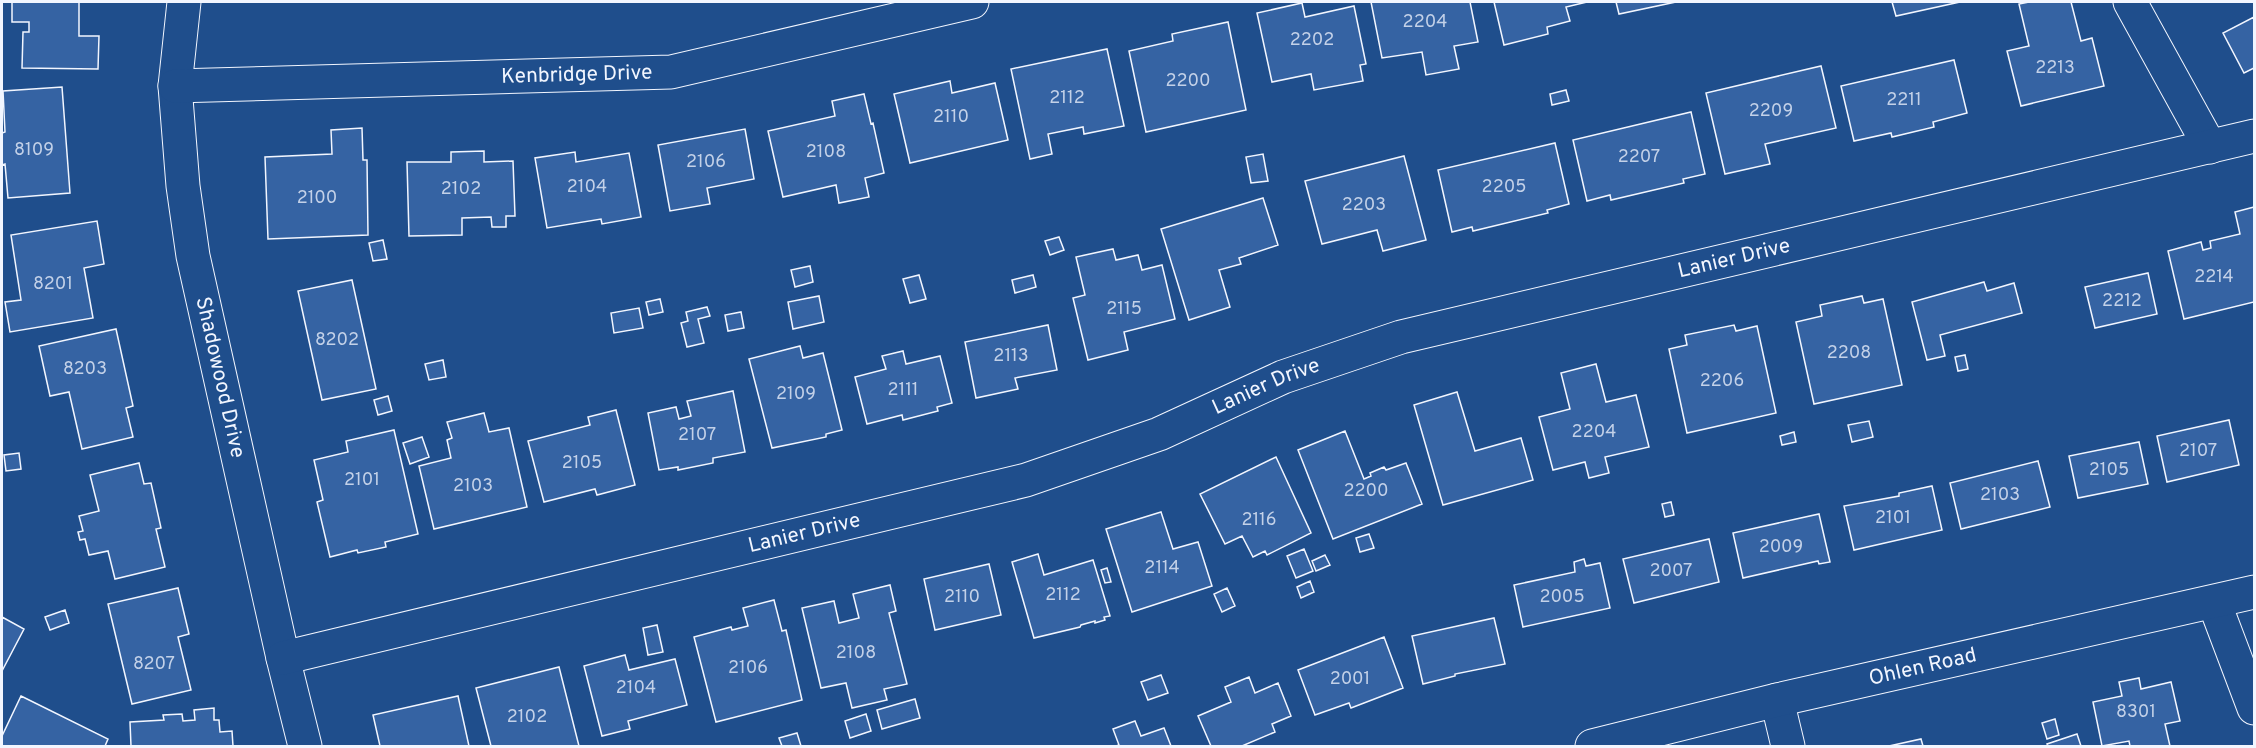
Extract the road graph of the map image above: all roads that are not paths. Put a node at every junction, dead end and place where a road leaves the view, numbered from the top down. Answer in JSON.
{"nodes":[{"id":1,"x":184,"y":2,"type":"edge"},
{"id":2,"x":972,"y":2,"type":"edge"},
{"id":3,"x":2130,"y":2,"type":"edge"},
{"id":4,"x":175,"y":86,"type":"junction"},
{"id":5,"x":2254,"y":136,"type":"edge"},
{"id":6,"x":2210,"y":147,"type":"junction"},
{"id":7,"x":2254,"y":592,"type":"edge"},
{"id":8,"x":2214,"y":602,"type":"junction"},
{"id":9,"x":283,"y":658,"type":"junction"},
{"id":10,"x":1777,"y":700,"type":"junction"},
{"id":11,"x":2254,"y":708,"type":"edge"},
{"id":12,"x":305,"y":747,"type":"edge"},
{"id":13,"x":1592,"y":747,"type":"edge"},
{"id":14,"x":1788,"y":747,"type":"edge"}],
"edges":[{"from":1,"to":4,"type":"street","name":"Shadowood Drive"},
{"from":2,"to":4,"type":"street","name":"Kenbridge Drive"},
{"from":3,"to":6,"type":"street"},
{"from":4,"to":9,"type":"street","name":"Shadowood Drive"},
{"from":5,"to":6,"type":"street","name":"Lanier Drive"},
{"from":6,"to":9,"type":"street","name":"Lanier Drive"},
{"from":7,"to":8,"type":"street","name":"Ohlen Road"},
{"from":8,"to":10,"type":"street","name":"Ohlen Road"},
{"from":8,"to":11,"type":"street"},
{"from":9,"to":12,"type":"street","name":"Shadowood Drive"},
{"from":10,"to":13,"type":"street","name":"Ohlen Road"},
{"from":10,"to":14,"type":"street"}]}
